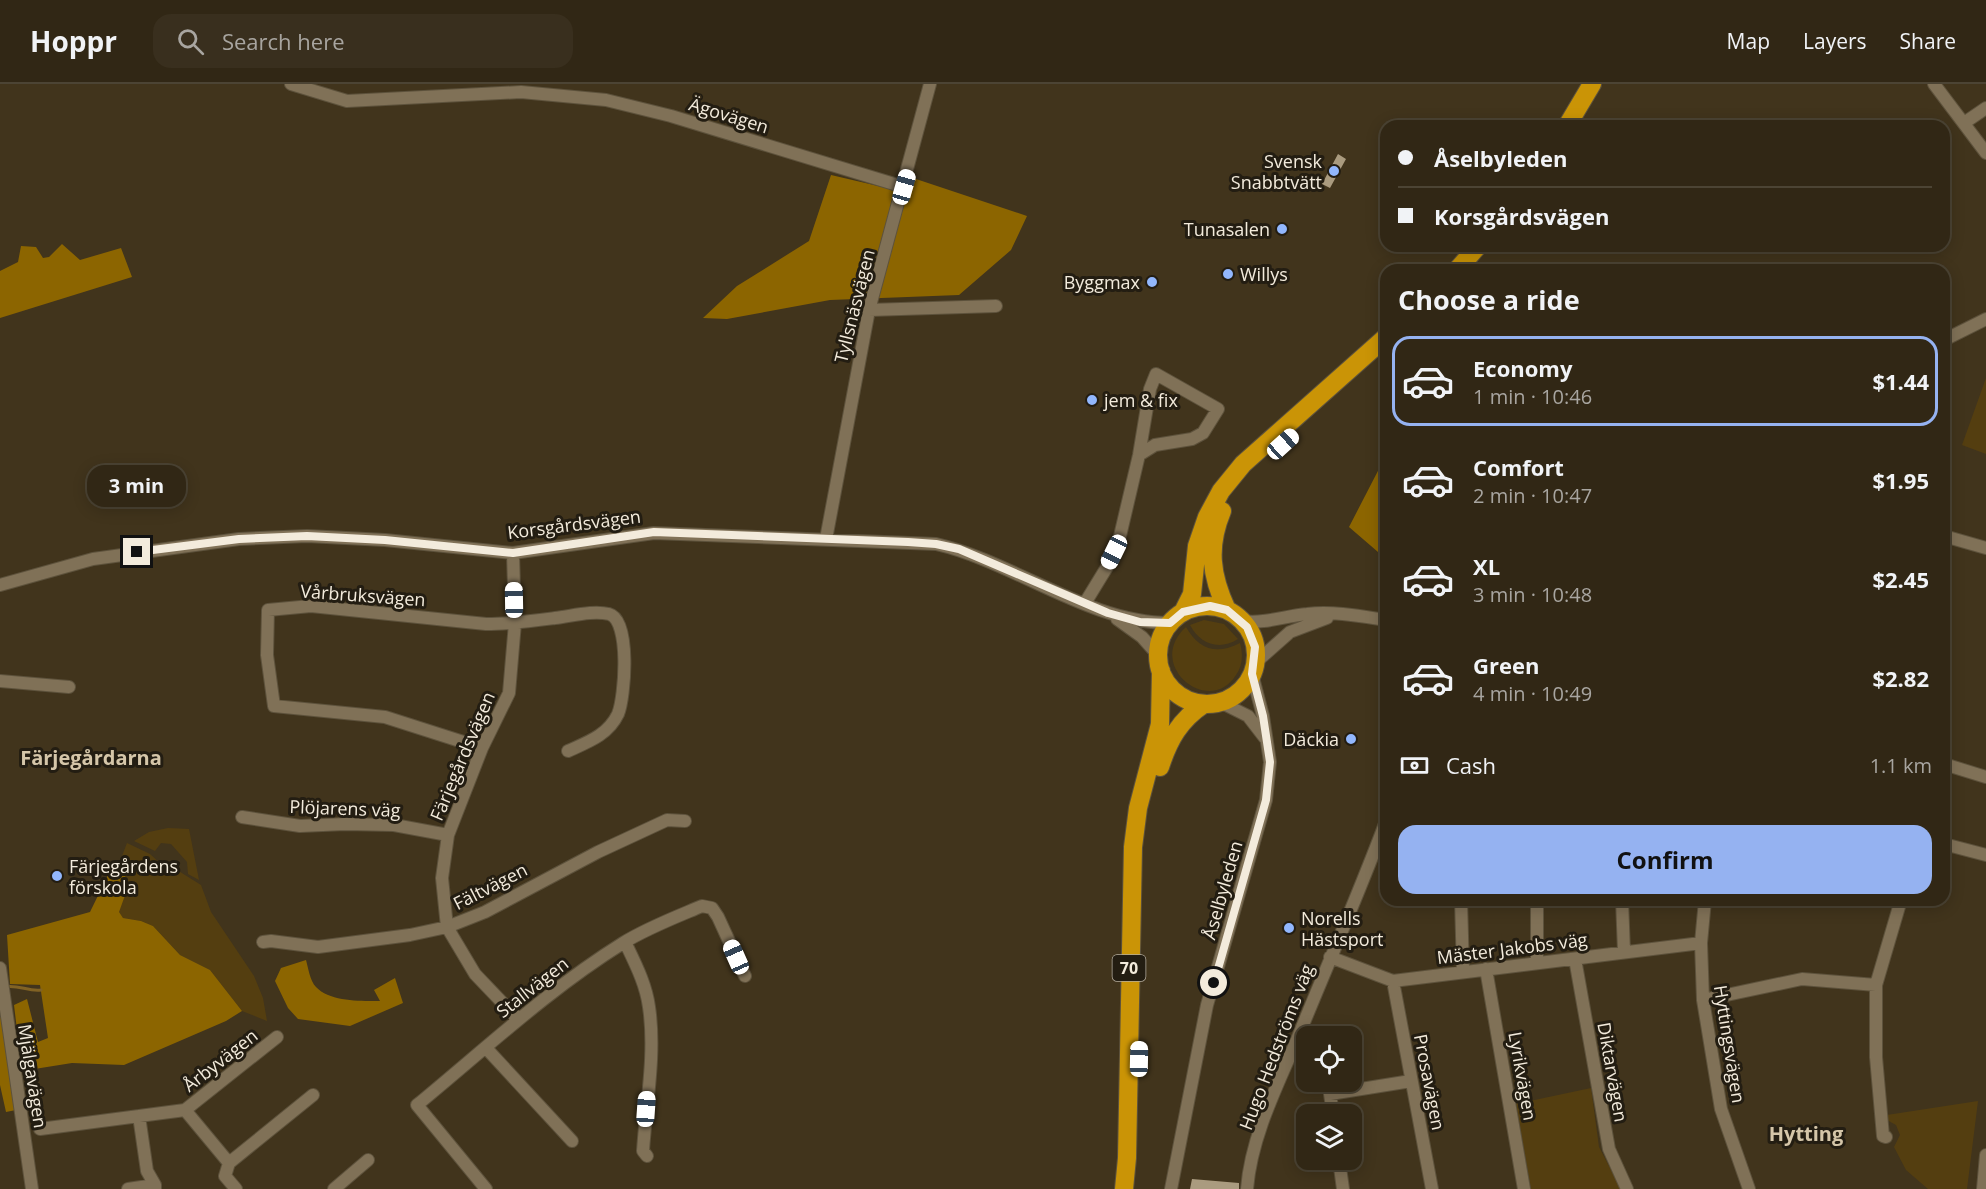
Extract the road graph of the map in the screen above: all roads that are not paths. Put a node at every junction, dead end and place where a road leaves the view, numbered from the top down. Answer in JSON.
{"nodes":[{"id":1,"x":291,"y":84,"type":"edge"},
{"id":2,"x":930,"y":84,"type":"edge"},
{"id":3,"x":1579,"y":84,"type":"edge"},
{"id":4,"x":1592,"y":84,"type":"edge"},
{"id":5,"x":1934,"y":84,"type":"edge"},
{"id":6,"x":1986,"y":108,"type":"edge"},
{"id":7,"x":1558,"y":120,"type":"edge"},
{"id":8,"x":1571,"y":120,"type":"edge"},
{"id":9,"x":1964,"y":123,"type":"junction"},
{"id":10,"x":1986,"y":153,"type":"edge"},
{"id":11,"x":904,"y":187,"type":"junction"},
{"id":12,"x":1472,"y":252,"type":"edge"},
{"id":13,"x":1487,"y":252,"type":"edge"},
{"id":14,"x":1462,"y":264,"type":"edge"},
{"id":15,"x":1477,"y":264,"type":"edge"},
{"id":16,"x":996,"y":306,"type":"dead end"},
{"id":17,"x":869,"y":310,"type":"junction"},
{"id":18,"x":1986,"y":319,"type":"edge"},
{"id":19,"x":1950,"y":337,"type":"edge"},
{"id":20,"x":1380,"y":342,"type":"edge"},
{"id":21,"x":1380,"y":357,"type":"edge"},
{"id":22,"x":1139,"y":455,"type":"junction"},
{"id":23,"x":1950,"y":538,"type":"edge"},
{"id":24,"x":826,"y":539,"type":"junction"},
{"id":25,"x":1986,"y":549,"type":"edge"},
{"id":26,"x":513,"y":553,"type":"junction"},
{"id":27,"x":0,"y":585,"type":"edge"},
{"id":28,"x":1085,"y":603,"type":"junction"},
{"id":29,"x":1108,"y":613,"type":"junction"},
{"id":30,"x":1343,"y":614,"type":"junction"},
{"id":31,"x":1235,"y":616,"type":"junction"},
{"id":32,"x":1177,"y":618,"type":"junction"},
{"id":33,"x":1380,"y":619,"type":"edge"},
{"id":34,"x":515,"y":623,"type":"junction"},
{"id":35,"x":1159,"y":663,"type":"junction"},
{"id":36,"x":1254,"y":668,"type":"junction"},
{"id":37,"x":0,"y":681,"type":"edge"},
{"id":38,"x":69,"y":687,"type":"dead end"},
{"id":39,"x":1212,"y":703,"type":"junction"},
{"id":40,"x":1267,"y":741,"type":"junction"},
{"id":41,"x":482,"y":748,"type":"junction"},
{"id":42,"x":568,"y":751,"type":"dead end"},
{"id":43,"x":1950,"y":766,"type":"edge"},
{"id":44,"x":1986,"y":777,"type":"edge"},
{"id":45,"x":242,"y":817,"type":"dead end"},
{"id":46,"x":685,"y":821,"type":"dead end"},
{"id":47,"x":448,"y":835,"type":"junction"},
{"id":48,"x":1380,"y":837,"type":"edge"},
{"id":49,"x":1950,"y":846,"type":"edge"},
{"id":50,"x":1986,"y":855,"type":"edge"},
{"id":51,"x":1461,"y":906,"type":"edge"},
{"id":52,"x":1537,"y":906,"type":"edge"},
{"id":53,"x":1622,"y":906,"type":"edge"},
{"id":54,"x":1704,"y":906,"type":"edge"},
{"id":55,"x":1899,"y":906,"type":"edge"},
{"id":56,"x":447,"y":927,"type":"junction"},
{"id":57,"x":263,"y":942,"type":"dead end"},
{"id":58,"x":625,"y":942,"type":"junction"},
{"id":59,"x":1701,"y":943,"type":"junction"},
{"id":60,"x":1624,"y":952,"type":"junction"},
{"id":61,"x":1330,"y":957,"type":"junction"},
{"id":62,"x":1575,"y":959,"type":"junction"},
{"id":63,"x":1537,"y":963,"type":"junction"},
{"id":64,"x":0,"y":968,"type":"edge"},
{"id":65,"x":1486,"y":969,"type":"junction"},
{"id":66,"x":1463,"y":972,"type":"junction"},
{"id":67,"x":745,"y":976,"type":"dead end"},
{"id":68,"x":1393,"y":981,"type":"junction"},
{"id":69,"x":1876,"y":985,"type":"junction"},
{"id":70,"x":1703,"y":1000,"type":"junction"},
{"id":71,"x":518,"y":1019,"type":"junction"},
{"id":72,"x":277,"y":1037,"type":"dead end"},
{"id":73,"x":486,"y":1048,"type":"junction"},
{"id":74,"x":1412,"y":1081,"type":"junction"},
{"id":75,"x":314,"y":1095,"type":"dead end"},
{"id":76,"x":1332,"y":1104,"type":"edge"},
{"id":77,"x":185,"y":1110,"type":"junction"},
{"id":78,"x":139,"y":1116,"type":"junction"},
{"id":79,"x":40,"y":1129,"type":"dead end"},
{"id":80,"x":1886,"y":1137,"type":"dead end"},
{"id":81,"x":572,"y":1141,"type":"dead end"},
{"id":82,"x":1986,"y":1155,"type":"edge"},
{"id":83,"x":646,"y":1156,"type":"dead end"},
{"id":84,"x":368,"y":1160,"type":"dead end"},
{"id":85,"x":229,"y":1163,"type":"junction"},
{"id":86,"x":1340,"y":1170,"type":"edge"},
{"id":87,"x":155,"y":1187,"type":"edge"},
{"id":88,"x":32,"y":1189,"type":"edge"},
{"id":89,"x":128,"y":1189,"type":"edge"},
{"id":90,"x":236,"y":1189,"type":"edge"},
{"id":91,"x":334,"y":1189,"type":"edge"},
{"id":92,"x":486,"y":1189,"type":"edge"},
{"id":93,"x":1124,"y":1189,"type":"edge"},
{"id":94,"x":1135,"y":1189,"type":"edge"},
{"id":95,"x":1172,"y":1189,"type":"edge"},
{"id":96,"x":1247,"y":1189,"type":"edge"},
{"id":97,"x":1343,"y":1189,"type":"edge"},
{"id":98,"x":1432,"y":1189,"type":"edge"},
{"id":99,"x":1524,"y":1189,"type":"edge"},
{"id":100,"x":1627,"y":1189,"type":"edge"},
{"id":101,"x":1749,"y":1189,"type":"edge"},
{"id":102,"x":1983,"y":1189,"type":"edge"}],
"edges":[{"from":1,"to":11,"type":"street","name":"Ägovägen"},
{"from":2,"to":11,"type":"street","name":"Tyllsnäsvägen"},
{"from":3,"to":7,"type":"highway"},
{"from":4,"to":8,"type":"highway"},
{"from":5,"to":9,"type":"street"},
{"from":6,"to":9,"type":"street"},
{"from":9,"to":10,"type":"street"},
{"from":11,"to":17,"type":"street","name":"Tyllsnäsvägen"},
{"from":12,"to":14,"type":"highway"},
{"from":13,"to":15,"type":"highway"},
{"from":16,"to":17,"type":"street"},
{"from":17,"to":24,"type":"street","name":"Tyllsnäsvägen"},
{"from":18,"to":19,"type":"street"},
{"from":20,"to":32,"type":"highway","number":"70"},
{"from":21,"to":31,"type":"highway"},
{"from":22,"to":22,"type":"street"},
{"from":22,"to":28,"type":"street"},
{"from":23,"to":25,"type":"street"},
{"from":24,"to":26,"type":"street","name":"Korsgårdsvägen"},
{"from":24,"to":28,"type":"street","name":"Korsgårdsvägen"},
{"from":26,"to":27,"type":"street","name":"Korsgårdsvägen"},
{"from":26,"to":34,"type":"street","name":"Färjegårdsvägen"},
{"from":28,"to":29,"type":"street","name":"Korsgårdsvägen"},
{"from":29,"to":32,"type":"street","name":"Korsgårdsvägen"},
{"from":29,"to":35,"type":"street","name":"Korsgårdsvägen"},
{"from":30,"to":31,"type":"street"},
{"from":30,"to":33,"type":"street"},
{"from":30,"to":36,"type":"street"},
{"from":31,"to":32,"type":"highway"},
{"from":31,"to":36,"type":"highway"},
{"from":32,"to":35,"type":"highway","number":"70"},
{"from":34,"to":41,"type":"street","name":"Färjegårdsvägen"},
{"from":34,"to":41,"type":"street","name":"Vårbruksvägen"},
{"from":34,"to":42,"type":"street"},
{"from":35,"to":39,"type":"highway"},
{"from":35,"to":93,"type":"highway","number":"70"},
{"from":36,"to":39,"type":"highway","number":"70"},
{"from":36,"to":40,"type":"street","name":"Åselbyleden"},
{"from":37,"to":38,"type":"street"},
{"from":39,"to":40,"type":"street"},
{"from":39,"to":94,"type":"highway","number":"70"},
{"from":40,"to":95,"type":"street","name":"Åselbyleden"},
{"from":41,"to":47,"type":"street","name":"Färjegårdsvägen"},
{"from":43,"to":44,"type":"street"},
{"from":45,"to":47,"type":"street","name":"Plöjarens väg"},
{"from":46,"to":56,"type":"street","name":"Fältvägen"},
{"from":47,"to":56,"type":"street","name":"Färjegårdsvägen"},
{"from":48,"to":61,"type":"street","name":"Hugo Hedströms väg"},
{"from":49,"to":50,"type":"street"},
{"from":51,"to":66,"type":"street"},
{"from":52,"to":63,"type":"street"},
{"from":53,"to":60,"type":"street"},
{"from":54,"to":59,"type":"street","name":"Hyttingsvägen"},
{"from":55,"to":69,"type":"street"},
{"from":56,"to":57,"type":"street","name":"Fältvägen"},
{"from":56,"to":71,"type":"street","name":"Färjegårdsvägen"},
{"from":58,"to":67,"type":"street","name":"Stallvägen"},
{"from":58,"to":71,"type":"street","name":"Stallvägen"},
{"from":58,"to":83,"type":"street"},
{"from":59,"to":60,"type":"street","name":"Mäster Jakobs väg"},
{"from":59,"to":70,"type":"street","name":"Hyttingsvägen"},
{"from":60,"to":62,"type":"street","name":"Mäster Jakobs väg"},
{"from":61,"to":68,"type":"street","name":"Mäster Jakobs väg"},
{"from":61,"to":96,"type":"street","name":"Hugo Hedströms väg"},
{"from":62,"to":63,"type":"street","name":"Mäster Jakobs väg"},
{"from":62,"to":100,"type":"street","name":"Diktarvägen"},
{"from":63,"to":65,"type":"street","name":"Mäster Jakobs väg"},
{"from":64,"to":88,"type":"street","name":"Mjälgavägen"},
{"from":65,"to":66,"type":"street","name":"Mäster Jakobs väg"},
{"from":65,"to":99,"type":"street","name":"Lyrikvägen"},
{"from":66,"to":68,"type":"street","name":"Mäster Jakobs väg"},
{"from":68,"to":74,"type":"street","name":"Prosavägen"},
{"from":69,"to":70,"type":"street"},
{"from":69,"to":80,"type":"street"},
{"from":70,"to":101,"type":"street","name":"Hyttingsvägen"},
{"from":71,"to":73,"type":"street","name":"Stallvägen"},
{"from":72,"to":77,"type":"street","name":"Årbyvägen"},
{"from":73,"to":81,"type":"street"},
{"from":73,"to":92,"type":"street","name":"Stallvägen"},
{"from":74,"to":76,"type":"street"},
{"from":74,"to":98,"type":"street","name":"Prosavägen"},
{"from":75,"to":85,"type":"street"},
{"from":77,"to":78,"type":"street","name":"Årbyvägen"},
{"from":77,"to":85,"type":"street","name":"Årbyvägen"},
{"from":78,"to":79,"type":"street","name":"Årbyvägen"},
{"from":78,"to":87,"type":"street"},
{"from":82,"to":102,"type":"street"},
{"from":84,"to":91,"type":"street"},
{"from":85,"to":90,"type":"street","name":"Årbyvägen"},
{"from":86,"to":97,"type":"street"},
{"from":87,"to":89,"type":"street"}]}
